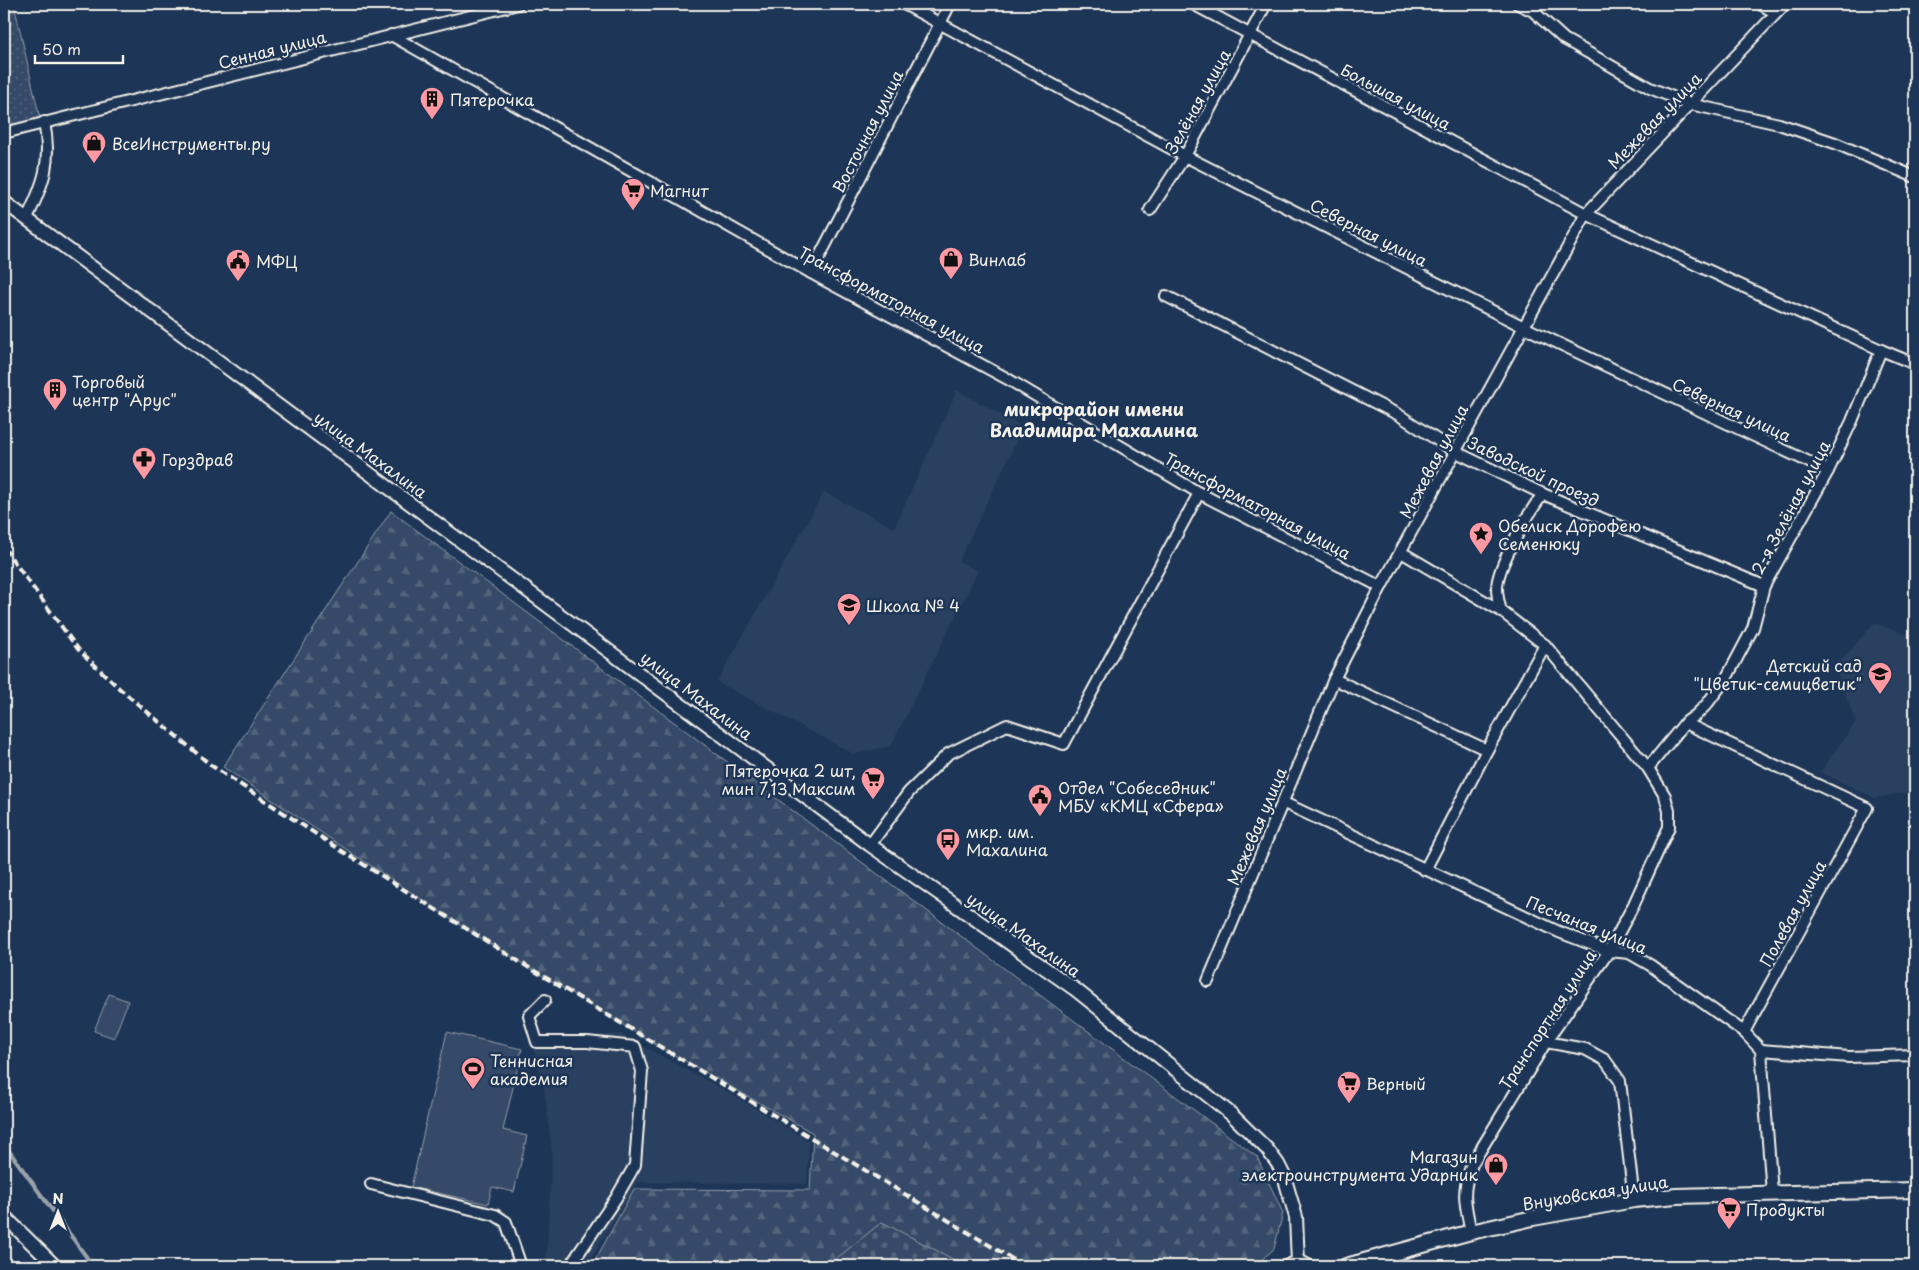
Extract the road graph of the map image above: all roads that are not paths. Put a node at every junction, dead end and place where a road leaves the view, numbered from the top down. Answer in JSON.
{"nodes":[{"id":1,"x":518,"y":4,"type":"edge"},
{"id":2,"x":904,"y":4,"type":"edge"},
{"id":3,"x":950,"y":4,"type":"edge"},
{"id":4,"x":1193,"y":4,"type":"edge"},
{"id":5,"x":1266,"y":4,"type":"edge"},
{"id":6,"x":1518,"y":4,"type":"edge"},
{"id":7,"x":1760,"y":4,"type":"edge"},
{"id":8,"x":1785,"y":4,"type":"edge"},
{"id":9,"x":1776,"y":13,"type":"junction"},
{"id":10,"x":939,"y":22,"type":"junction"},
{"id":11,"x":391,"y":35,"type":"junction"},
{"id":12,"x":1251,"y":35,"type":"junction"},
{"id":13,"x":1690,"y":104,"type":"junction"},
{"id":14,"x":44,"y":122,"type":"junction"},
{"id":15,"x":4,"y":133,"type":"edge"},
{"id":16,"x":1185,"y":156,"type":"junction"},
{"id":17,"x":1915,"y":177,"type":"edge"},
{"id":18,"x":4,"y":202,"type":"edge"},
{"id":19,"x":1150,"y":210,"type":"dead end"},
{"id":20,"x":1586,"y":214,"type":"junction"},
{"id":21,"x":27,"y":218,"type":"junction"},
{"id":22,"x":811,"y":273,"type":"junction"},
{"id":23,"x":1166,"y":296,"type":"dead end"},
{"id":24,"x":1524,"y":327,"type":"junction"},
{"id":25,"x":1880,"y":350,"type":"junction"},
{"id":26,"x":1915,"y":364,"type":"edge"},
{"id":27,"x":1454,"y":451,"type":"junction"},
{"id":28,"x":1828,"y":471,"type":"junction"},
{"id":29,"x":1199,"y":493,"type":"junction"},
{"id":30,"x":1542,"y":494,"type":"junction"},
{"id":31,"x":1401,"y":552,"type":"junction"},
{"id":32,"x":1764,"y":586,"type":"junction"},
{"id":33,"x":1381,"y":587,"type":"junction"},
{"id":34,"x":1501,"y":611,"type":"junction"},
{"id":35,"x":1545,"y":645,"type":"junction"},
{"id":36,"x":1334,"y":680,"type":"junction"},
{"id":37,"x":1685,"y":723,"type":"junction"},
{"id":38,"x":1487,"y":750,"type":"junction"},
{"id":39,"x":1648,"y":768,"type":"junction"},
{"id":40,"x":1282,"y":802,"type":"junction"},
{"id":41,"x":870,"y":845,"type":"junction"},
{"id":42,"x":1425,"y":870,"type":"junction"},
{"id":43,"x":1609,"y":951,"type":"junction"},
{"id":44,"x":1208,"y":981,"type":"dead end"},
{"id":45,"x":545,"y":1000,"type":"dead end"},
{"id":46,"x":1744,"y":1032,"type":"junction"},
{"id":47,"x":1546,"y":1042,"type":"junction"},
{"id":48,"x":1762,"y":1050,"type":"junction"},
{"id":49,"x":1915,"y":1055,"type":"edge"},
{"id":50,"x":371,"y":1184,"type":"dead end"},
{"id":51,"x":1915,"y":1190,"type":"edge"},
{"id":52,"x":1772,"y":1193,"type":"junction"},
{"id":53,"x":1634,"y":1200,"type":"junction"},
{"id":54,"x":4,"y":1216,"type":"edge"},
{"id":55,"x":1472,"y":1232,"type":"junction"},
{"id":56,"x":1298,"y":1265,"type":"edge"},
{"id":57,"x":55,"y":1266,"type":"edge"},
{"id":58,"x":522,"y":1266,"type":"edge"},
{"id":59,"x":570,"y":1266,"type":"edge"},
{"id":60,"x":1346,"y":1266,"type":"edge"}],
"edges":[{"from":1,"to":11,"type":"street","name":"Сенная улица"},
{"from":2,"to":10,"type":"street","name":"Северная улица"},
{"from":3,"to":10,"type":"street","name":"Восточная улица"},
{"from":4,"to":12,"type":"street","name":"Большая улица"},
{"from":5,"to":12,"type":"street","name":"Зелёная улица"},
{"from":6,"to":13,"type":"street"},
{"from":7,"to":9,"type":"street"},
{"from":8,"to":9,"type":"street","name":"Межевая улица"},
{"from":9,"to":13,"type":"street","name":"Межевая улица"},
{"from":10,"to":16,"type":"street","name":"Северная улица"},
{"from":10,"to":22,"type":"street","name":"Восточная улица"},
{"from":11,"to":14,"type":"street","name":"Сенная улица"},
{"from":11,"to":22,"type":"street","name":"Трансформаторная улица"},
{"from":12,"to":16,"type":"street","name":"Зелёная улица"},
{"from":12,"to":20,"type":"street","name":"Большая улица"},
{"from":13,"to":17,"type":"street"},
{"from":13,"to":20,"type":"street","name":"Межевая улица"},
{"from":14,"to":15,"type":"street","name":"Сенная улица"},
{"from":14,"to":21,"type":"street"},
{"from":16,"to":19,"type":"street","name":"Зелёная улица"},
{"from":16,"to":24,"type":"street","name":"Северная улица"},
{"from":18,"to":21,"type":"street","name":"улица Махалина"},
{"from":20,"to":24,"type":"street","name":"Межевая улица"},
{"from":20,"to":25,"type":"street"},
{"from":21,"to":41,"type":"street","name":"улица Махалина"},
{"from":22,"to":29,"type":"street","name":"Трансформаторная улица"},
{"from":23,"to":27,"type":"street","name":"Заводской проезд"},
{"from":24,"to":27,"type":"street","name":"Межевая улица"},
{"from":24,"to":28,"type":"street","name":"Северная улица"},
{"from":25,"to":26,"type":"street"},
{"from":25,"to":28,"type":"street","name":"2-я Зелёная улица"},
{"from":27,"to":30,"type":"street","name":"Заводской проезд"},
{"from":27,"to":31,"type":"street","name":"Межевая улица"},
{"from":28,"to":32,"type":"street","name":"2-я Зелёная улица"},
{"from":29,"to":33,"type":"street","name":"Трансформаторная улица"},
{"from":29,"to":41,"type":"street"},
{"from":30,"to":32,"type":"street","name":"Заводской проезд"},
{"from":30,"to":34,"type":"street"},
{"from":31,"to":33,"type":"street","name":"Межевая улица"},
{"from":31,"to":34,"type":"street","name":"Транспортная улица"},
{"from":32,"to":37,"type":"street","name":"2-я Зелёная улица"},
{"from":33,"to":36,"type":"street","name":"Межевая улица"},
{"from":34,"to":35,"type":"street","name":"Транспортная улица"},
{"from":35,"to":38,"type":"street"},
{"from":35,"to":39,"type":"street","name":"Транспортная улица"},
{"from":36,"to":38,"type":"street"},
{"from":36,"to":40,"type":"street","name":"Межевая улица"},
{"from":37,"to":39,"type":"street","name":"2-я Зелёная улица"},
{"from":37,"to":46,"type":"street","name":"Полевая улица"},
{"from":38,"to":42,"type":"street"},
{"from":39,"to":43,"type":"street","name":"Транспортная улица"},
{"from":40,"to":42,"type":"street","name":"Песчаная улица"},
{"from":40,"to":44,"type":"street","name":"Межевая улица"},
{"from":41,"to":56,"type":"street","name":"улица Махалина"},
{"from":42,"to":43,"type":"street","name":"Песчаная улица"},
{"from":43,"to":46,"type":"street","name":"Песчаная улица"},
{"from":43,"to":47,"type":"street","name":"Транспортная улица"},
{"from":45,"to":59,"type":"street"},
{"from":46,"to":48,"type":"street","name":"Песчаная улица"},
{"from":47,"to":53,"type":"street"},
{"from":47,"to":55,"type":"street","name":"Транспортная улица"},
{"from":48,"to":49,"type":"street"},
{"from":48,"to":52,"type":"street"},
{"from":50,"to":58,"type":"street"},
{"from":51,"to":52,"type":"main road","name":"Внуковская улица"},
{"from":52,"to":53,"type":"main road","name":"Внуковская улица"},
{"from":53,"to":55,"type":"main road","name":"Внуковская улица"},
{"from":54,"to":57,"type":"street"},
{"from":55,"to":60,"type":"main road","name":"Внуковская улица"}]}
